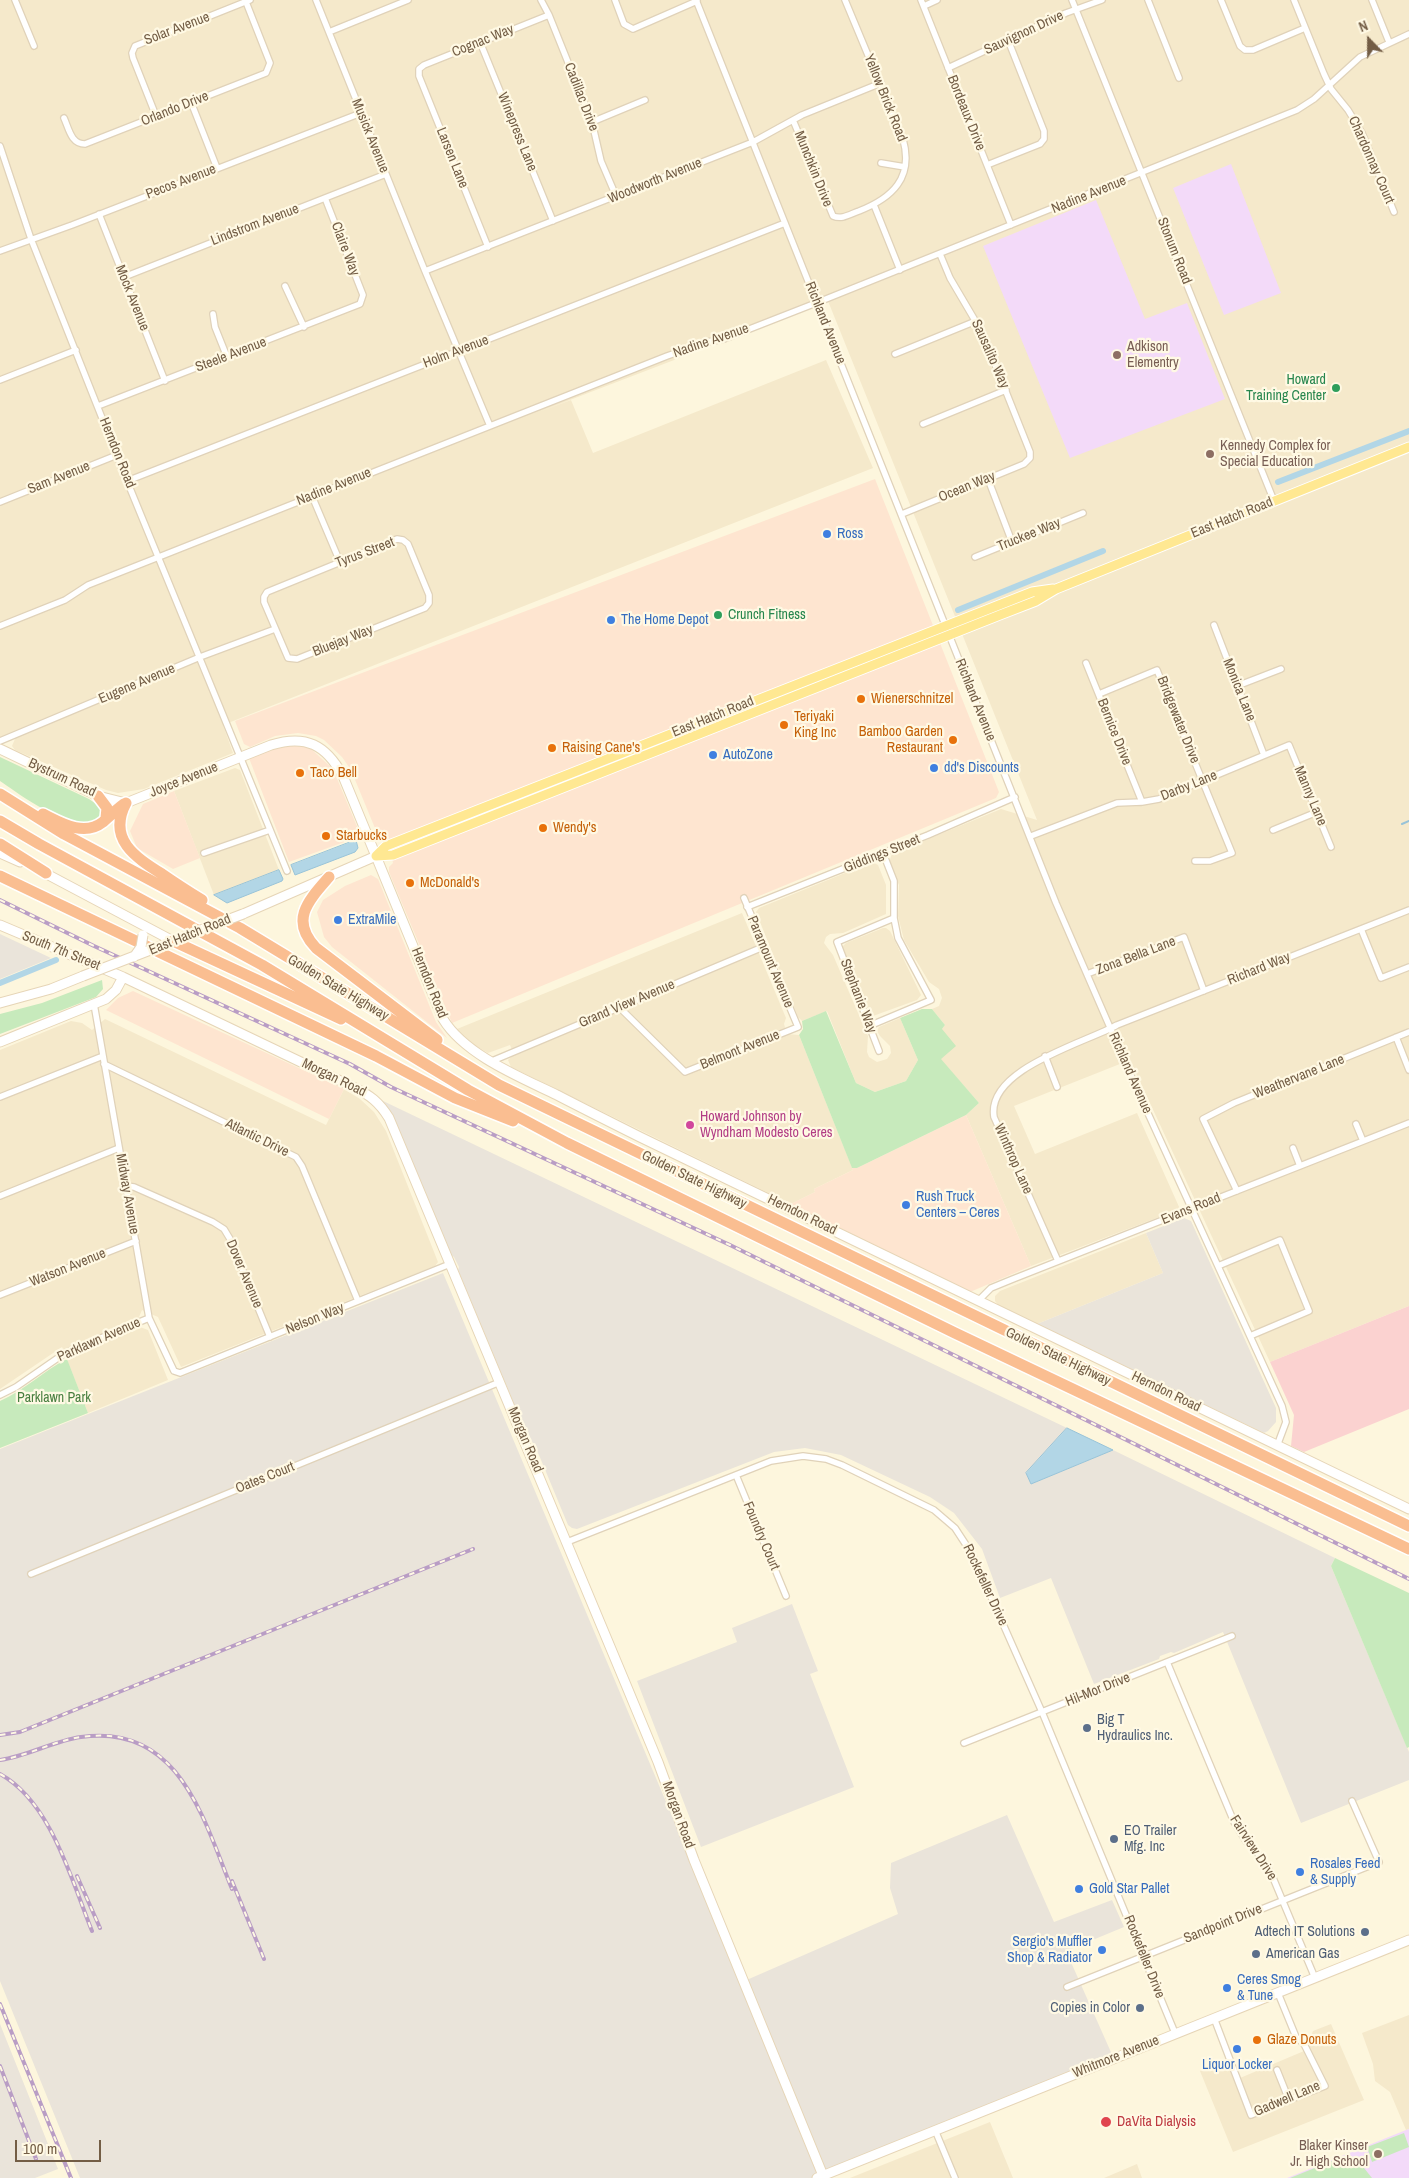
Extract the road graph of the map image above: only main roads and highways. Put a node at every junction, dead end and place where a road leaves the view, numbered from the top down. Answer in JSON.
{"nodes":[{"id":1,"x":1409,"y":448,"type":"edge"},
{"id":2,"x":0,"y":793,"type":"edge"},
{"id":3,"x":98,"y":796,"type":"road end"},
{"id":4,"x":106,"y":818,"type":"junction"},
{"id":5,"x":0,"y":821,"type":"edge"},
{"id":6,"x":0,"y":844,"type":"edge"},
{"id":7,"x":376,"y":856,"type":"road end"},
{"id":8,"x":46,"y":873,"type":"road end"},
{"id":9,"x":0,"y":876,"type":"edge"},
{"id":10,"x":329,"y":877,"type":"road end"},
{"id":11,"x":240,"y":928,"type":"junction"},
{"id":12,"x":173,"y":941,"type":"road end"},
{"id":13,"x":406,"y":1051,"type":"junction"},
{"id":14,"x":467,"y":1066,"type":"junction"},
{"id":15,"x":567,"y":1142,"type":"junction"},
{"id":16,"x":1409,"y":1526,"type":"edge"},
{"id":17,"x":1409,"y":1549,"type":"edge"}],
"edges":[{"from":1,"to":7,"type":"main road","name":"East Hatch Road"},
{"from":2,"to":4,"type":"highway"},
{"from":2,"to":11,"type":"highway","name":"Golden State Highway"},
{"from":3,"to":4,"type":"highway"},
{"from":4,"to":11,"type":"highway"},
{"from":5,"to":13,"type":"highway","name":"Golden State Highway"},
{"from":6,"to":8,"type":"highway"},
{"from":9,"to":15,"type":"highway"},
{"from":10,"to":14,"type":"highway"},
{"from":11,"to":14,"type":"highway","name":"Golden State Highway"},
{"from":12,"to":13,"type":"highway"},
{"from":13,"to":15,"type":"highway","name":"Golden State Highway"},
{"from":14,"to":16,"type":"highway","name":"Golden State Highway"},
{"from":15,"to":17,"type":"highway","name":"Golden State Highway"}]}
